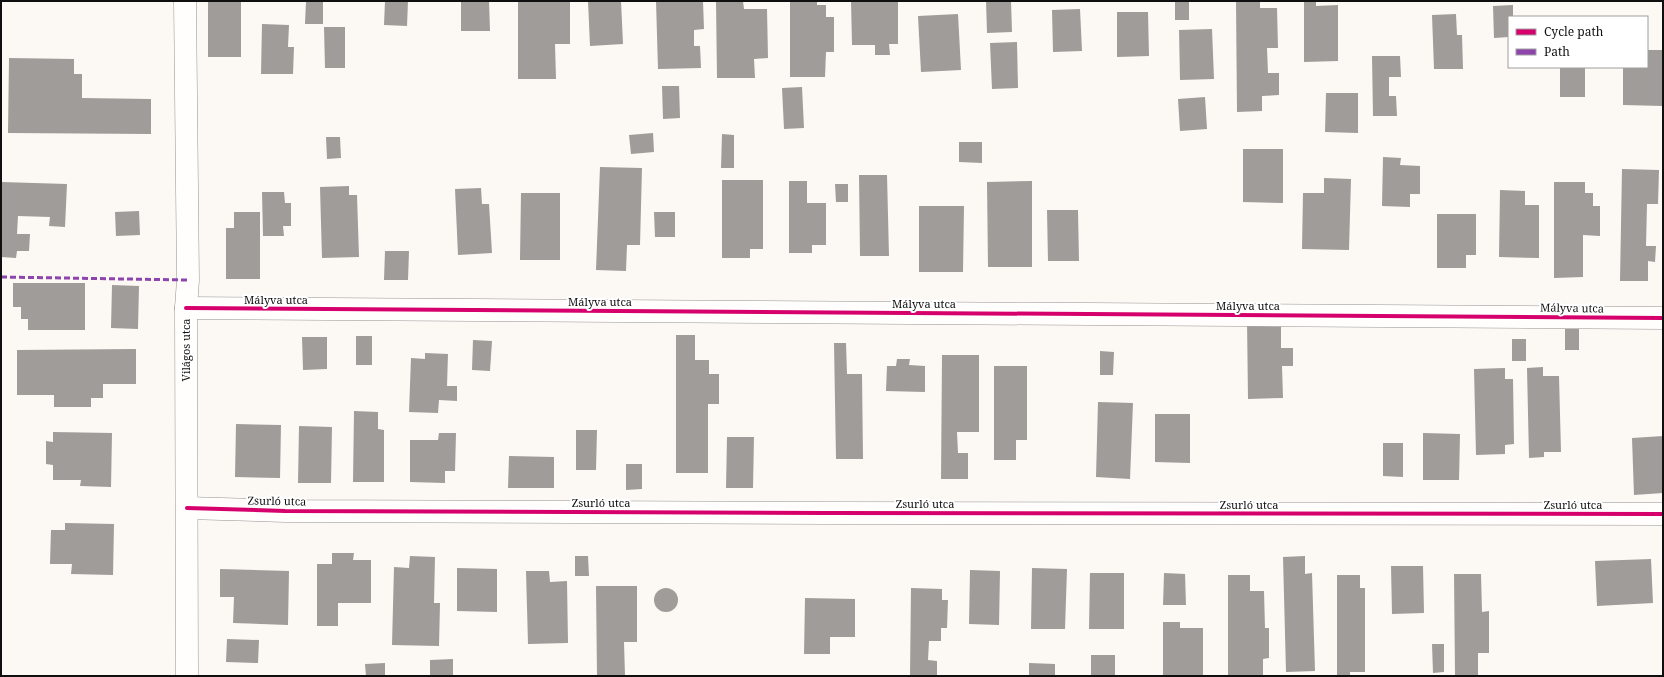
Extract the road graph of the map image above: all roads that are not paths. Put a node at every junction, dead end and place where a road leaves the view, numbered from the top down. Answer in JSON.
{"nodes":[{"id":1,"x":185,"y":1,"type":"edge"},
{"id":2,"x":186,"y":308,"type":"junction"},
{"id":3,"x":1663,"y":318,"type":"edge"},
{"id":4,"x":187,"y":508,"type":"junction"},
{"id":5,"x":1663,"y":514,"type":"edge"},
{"id":6,"x":187,"y":676,"type":"edge"}],
"edges":[{"from":1,"to":2,"type":"street","name":"Világos utca"},
{"from":2,"to":3,"type":"street","name":"Mályva utca"},
{"from":2,"to":4,"type":"street","name":"Világos utca"},
{"from":4,"to":5,"type":"street","name":"Zsurló utca"},
{"from":4,"to":6,"type":"street","name":"Világos utca"}]}
